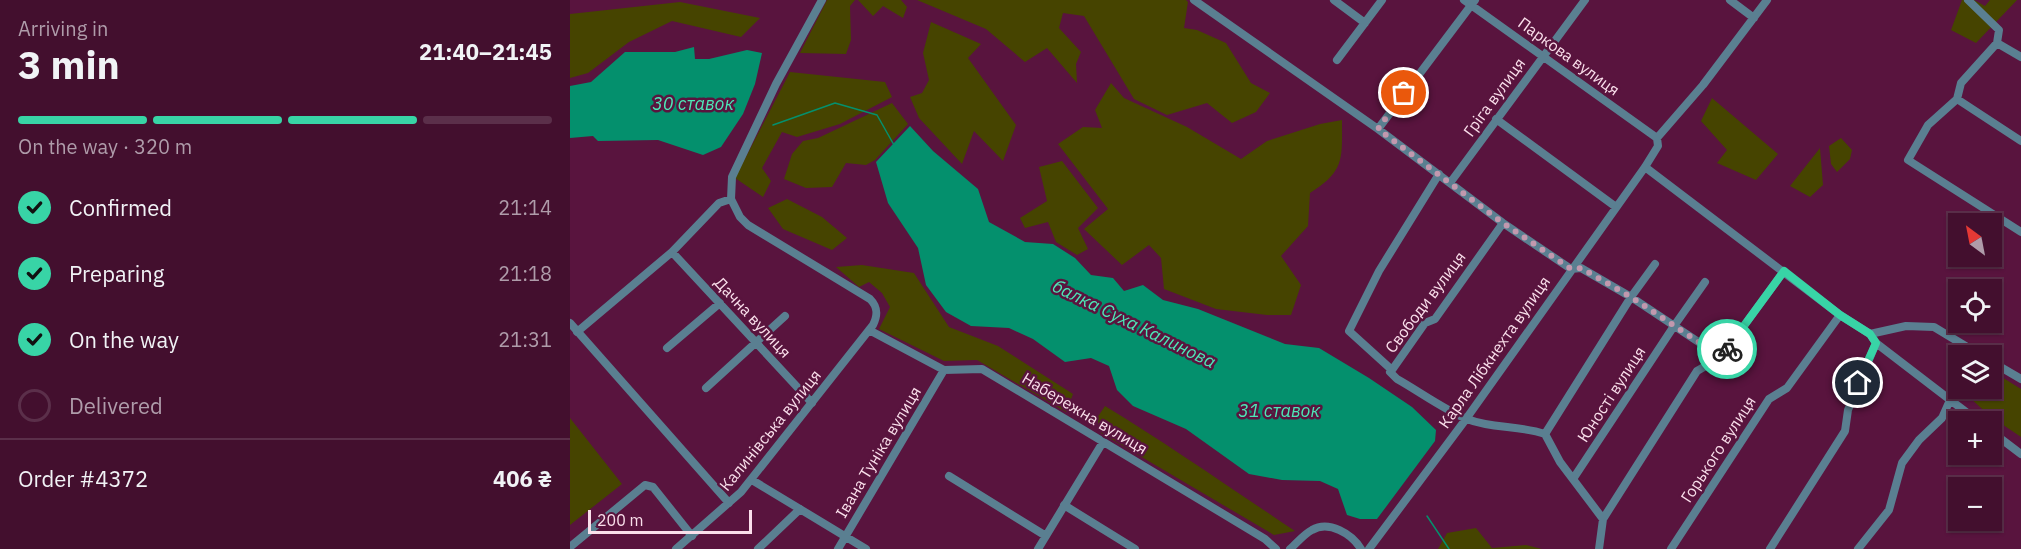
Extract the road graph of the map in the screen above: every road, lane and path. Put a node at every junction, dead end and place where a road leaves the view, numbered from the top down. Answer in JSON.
{"nodes":[{"id":1,"x":822,"y":0,"type":"edge"},
{"id":2,"x":1334,"y":0,"type":"edge"},
{"id":3,"x":1382,"y":0,"type":"edge"},
{"id":4,"x":1585,"y":0,"type":"edge"},
{"id":5,"x":1730,"y":0,"type":"edge"},
{"id":6,"x":1767,"y":0,"type":"edge"},
{"id":7,"x":1968,"y":0,"type":"edge"},
{"id":8,"x":1196,"y":1,"type":"edge"},
{"id":9,"x":1470,"y":2,"type":"edge"},
{"id":10,"x":1754,"y":18,"type":"junction"},
{"id":11,"x":1365,"y":23,"type":"junction"},
{"id":12,"x":1997,"y":43,"type":"junction"},
{"id":13,"x":1543,"y":55,"type":"junction"},
{"id":14,"x":2021,"y":57,"type":"edge"},
{"id":15,"x":1337,"y":60,"type":"dead end"},
{"id":16,"x":1957,"y":99,"type":"junction"},
{"id":17,"x":1496,"y":119,"type":"junction"},
{"id":18,"x":1378,"y":129,"type":"junction"},
{"id":19,"x":1657,"y":138,"type":"junction"},
{"id":20,"x":2021,"y":141,"type":"edge"},
{"id":21,"x":1645,"y":167,"type":"junction"},
{"id":22,"x":1439,"y":174,"type":"junction"},
{"id":23,"x":1450,"y":183,"type":"junction"},
{"id":24,"x":731,"y":199,"type":"junction"},
{"id":25,"x":1616,"y":207,"type":"junction"},
{"id":26,"x":1503,"y":223,"type":"junction"},
{"id":27,"x":2021,"y":232,"type":"edge"},
{"id":28,"x":672,"y":252,"type":"junction"},
{"id":29,"x":1655,"y":264,"type":"dead end"},
{"id":30,"x":1571,"y":269,"type":"junction"},
{"id":31,"x":1784,"y":271,"type":"junction"},
{"id":32,"x":1705,"y":282,"type":"dead end"},
{"id":33,"x":1631,"y":297,"type":"junction"},
{"id":34,"x":720,"y":303,"type":"junction"},
{"id":35,"x":1840,"y":315,"type":"junction"},
{"id":36,"x":785,"y":316,"type":"dead end"},
{"id":37,"x":570,"y":323,"type":"edge"},
{"id":38,"x":1674,"y":326,"type":"junction"},
{"id":39,"x":869,"y":330,"type":"junction"},
{"id":40,"x":577,"y":332,"type":"junction"},
{"id":41,"x":1870,"y":334,"type":"junction"},
{"id":42,"x":757,"y":342,"type":"junction"},
{"id":43,"x":1876,"y":343,"type":"junction"},
{"id":44,"x":1964,"y":345,"type":"edge"},
{"id":45,"x":667,"y":348,"type":"dead end"},
{"id":46,"x":1721,"y":357,"type":"junction"},
{"id":47,"x":2002,"y":368,"type":"edge"},
{"id":48,"x":944,"y":370,"type":"junction"},
{"id":49,"x":1392,"y":370,"type":"junction"},
{"id":50,"x":2021,"y":379,"type":"edge"},
{"id":51,"x":706,"y":388,"type":"dead end"},
{"id":52,"x":1950,"y":400,"type":"junction"},
{"id":53,"x":812,"y":404,"type":"junction"},
{"id":54,"x":1964,"y":411,"type":"edge"},
{"id":55,"x":1466,"y":419,"type":"junction"},
{"id":56,"x":1545,"y":434,"type":"junction"},
{"id":57,"x":2002,"y":440,"type":"edge"},
{"id":58,"x":1103,"y":442,"type":"junction"},
{"id":59,"x":2021,"y":454,"type":"edge"},
{"id":60,"x":949,"y":476,"type":"dead end"},
{"id":61,"x":1573,"y":479,"type":"junction"},
{"id":62,"x":752,"y":480,"type":"junction"},
{"id":63,"x":729,"y":503,"type":"junction"},
{"id":64,"x":1064,"y":504,"type":"junction"},
{"id":65,"x":800,"y":509,"type":"junction"},
{"id":66,"x":1603,"y":519,"type":"junction"},
{"id":67,"x":692,"y":536,"type":"junction"},
{"id":68,"x":1046,"y":536,"type":"junction"},
{"id":69,"x":845,"y":537,"type":"junction"},
{"id":70,"x":570,"y":547,"type":"edge"},
{"id":71,"x":676,"y":549,"type":"edge"},
{"id":72,"x":758,"y":549,"type":"edge"},
{"id":73,"x":838,"y":549,"type":"edge"},
{"id":74,"x":866,"y":549,"type":"edge"},
{"id":75,"x":1038,"y":549,"type":"edge"},
{"id":76,"x":1135,"y":549,"type":"edge"},
{"id":77,"x":1276,"y":549,"type":"edge"},
{"id":78,"x":1290,"y":549,"type":"edge"},
{"id":79,"x":1361,"y":549,"type":"edge"},
{"id":80,"x":1369,"y":549,"type":"edge"},
{"id":81,"x":1599,"y":549,"type":"edge"},
{"id":82,"x":1671,"y":549,"type":"edge"},
{"id":83,"x":1770,"y":549,"type":"edge"},
{"id":84,"x":1858,"y":549,"type":"edge"}],
"edges":[{"from":1,"to":24,"type":"street"},
{"from":2,"to":11,"type":"street"},
{"from":3,"to":11,"type":"street"},
{"from":4,"to":13,"type":"street","name":"Гріга вулиця"},
{"from":5,"to":10,"type":"street"},
{"from":6,"to":10,"type":"street","name":"Карла Лібкнехта вулиця"},
{"from":7,"to":12,"type":"street"},
{"from":8,"to":18,"type":"street"},
{"from":9,"to":13,"type":"street","name":"Паркова вулиця"},
{"from":9,"to":18,"type":"street"},
{"from":10,"to":19,"type":"street","name":"Карла Лібкнехта вулиця"},
{"from":11,"to":15,"type":"street"},
{"from":12,"to":14,"type":"street"},
{"from":12,"to":16,"type":"street"},
{"from":13,"to":17,"type":"street","name":"Гріга вулиця"},
{"from":13,"to":19,"type":"street","name":"Паркова вулиця"},
{"from":16,"to":20,"type":"street"},
{"from":16,"to":27,"type":"street"},
{"from":17,"to":23,"type":"street","name":"Гріга вулиця"},
{"from":17,"to":25,"type":"street"},
{"from":18,"to":22,"type":"street"},
{"from":19,"to":21,"type":"street","name":"Карла Лібкнехта вулиця"},
{"from":21,"to":25,"type":"street","name":"Карла Лібкнехта вулиця"},
{"from":21,"to":31,"type":"street"},
{"from":22,"to":23,"type":"street"},
{"from":22,"to":49,"type":"street"},
{"from":23,"to":26,"type":"street"},
{"from":24,"to":28,"type":"street"},
{"from":24,"to":39,"type":"street","name":"Калинівська вулиця"},
{"from":25,"to":30,"type":"street","name":"Карла Лібкнехта вулиця"},
{"from":26,"to":30,"type":"street"},
{"from":26,"to":49,"type":"street","name":"Свободи вулиця"},
{"from":28,"to":34,"type":"street","name":"Дачна вулиця"},
{"from":28,"to":40,"type":"street"},
{"from":29,"to":33,"type":"street"},
{"from":30,"to":33,"type":"street"},
{"from":30,"to":55,"type":"street","name":"Карла Лібкнехта вулиця"},
{"from":31,"to":35,"type":"street"},
{"from":31,"to":46,"type":"street"},
{"from":32,"to":38,"type":"street","name":"Юності вулиця"},
{"from":33,"to":38,"type":"street"},
{"from":33,"to":56,"type":"street"},
{"from":34,"to":42,"type":"street","name":"Дачна вулиця"},
{"from":34,"to":45,"type":"street"},
{"from":35,"to":41,"type":"street"},
{"from":35,"to":82,"type":"street","name":"Горького вулиця"},
{"from":36,"to":42,"type":"street"},
{"from":37,"to":40,"type":"street"},
{"from":38,"to":46,"type":"street"},
{"from":38,"to":61,"type":"street","name":"Юності вулиця"},
{"from":39,"to":48,"type":"street","name":"Набережна вулиця"},
{"from":39,"to":53,"type":"street","name":"Калинівська вулиця"},
{"from":40,"to":63,"type":"street"},
{"from":41,"to":43,"type":"street"},
{"from":41,"to":44,"type":"street"},
{"from":42,"to":51,"type":"street"},
{"from":42,"to":53,"type":"street","name":"Дачна вулиця"},
{"from":43,"to":52,"type":"street"},
{"from":43,"to":83,"type":"street"},
{"from":46,"to":66,"type":"street"},
{"from":47,"to":50,"type":"street"},
{"from":48,"to":58,"type":"street","name":"Набережна вулиця"},
{"from":48,"to":69,"type":"street","name":"Івана Туніка вулиця"},
{"from":49,"to":55,"type":"street"},
{"from":52,"to":54,"type":"street"},
{"from":52,"to":84,"type":"street"},
{"from":53,"to":62,"type":"street","name":"Калинівська вулиця"},
{"from":55,"to":56,"type":"street"},
{"from":55,"to":80,"type":"street","name":"Карла Лібкнехта вулиця"},
{"from":56,"to":61,"type":"street"},
{"from":57,"to":59,"type":"street"},
{"from":58,"to":64,"type":"street"},
{"from":58,"to":77,"type":"street","name":"Набережна вулиця"},
{"from":60,"to":68,"type":"street"},
{"from":61,"to":66,"type":"street"},
{"from":62,"to":63,"type":"street","name":"Калинівська вулиця"},
{"from":62,"to":65,"type":"street"},
{"from":63,"to":67,"type":"street","name":"Калинівська вулиця"},
{"from":64,"to":68,"type":"street"},
{"from":64,"to":76,"type":"street"},
{"from":65,"to":69,"type":"street"},
{"from":65,"to":72,"type":"street"},
{"from":66,"to":81,"type":"street"},
{"from":67,"to":70,"type":"street"},
{"from":67,"to":71,"type":"street","name":"Калинівська вулиця"},
{"from":68,"to":75,"type":"street"},
{"from":69,"to":73,"type":"street","name":"Івана Туніка вулиця"},
{"from":69,"to":74,"type":"street"},
{"from":78,"to":79,"type":"street"}]}
